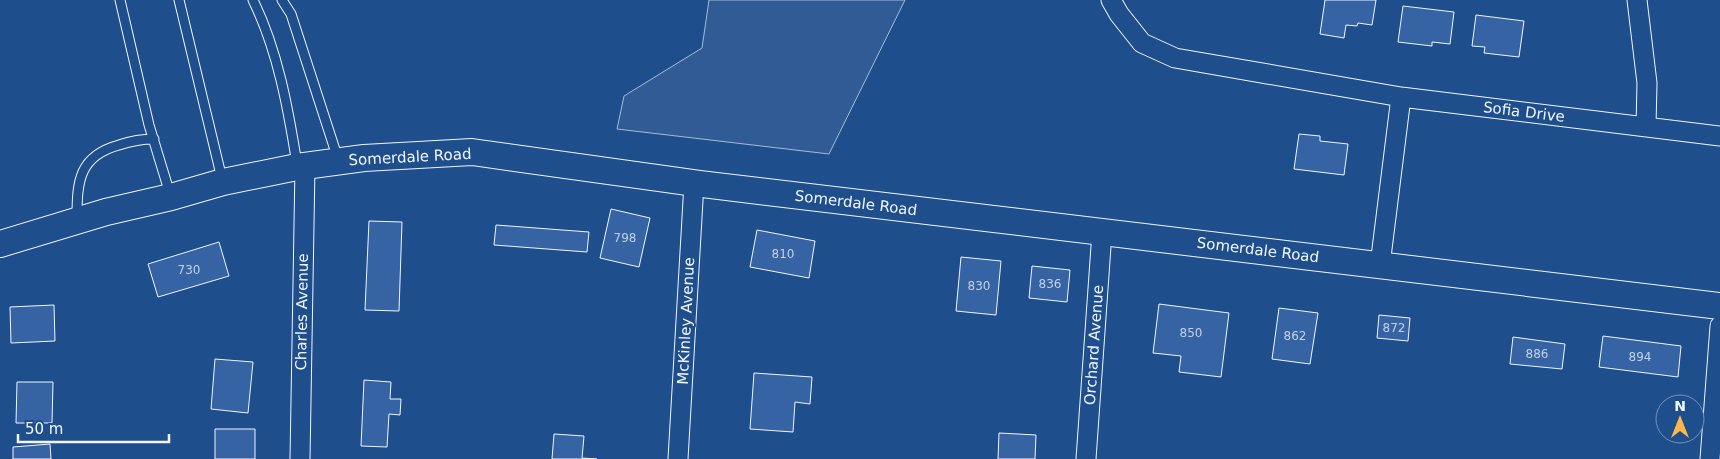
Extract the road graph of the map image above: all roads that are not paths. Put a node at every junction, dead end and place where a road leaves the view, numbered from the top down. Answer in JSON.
{"nodes":[{"id":1,"x":120,"y":0,"type":"edge"},
{"id":2,"x":179,"y":0,"type":"edge"},
{"id":3,"x":253,"y":0,"type":"edge"},
{"id":4,"x":282,"y":0,"type":"edge"},
{"id":5,"x":1111,"y":0,"type":"edge"},
{"id":6,"x":1637,"y":0,"type":"edge"},
{"id":7,"x":1401,"y":97,"type":"junction"},
{"id":8,"x":1646,"y":126,"type":"junction"},
{"id":9,"x":1720,"y":136,"type":"edge"},
{"id":10,"x":154,"y":139,"type":"junction"},
{"id":11,"x":339,"y":161,"type":"junction"},
{"id":12,"x":301,"y":166,"type":"junction"},
{"id":13,"x":223,"y":182,"type":"junction"},
{"id":14,"x":694,"y":183,"type":"junction"},
{"id":15,"x":171,"y":197,"type":"junction"},
{"id":16,"x":77,"y":220,"type":"junction"},
{"id":17,"x":1102,"y":232,"type":"junction"},
{"id":18,"x":0,"y":244,"type":"edge"},
{"id":19,"x":1380,"y":265,"type":"junction"},
{"id":20,"x":1720,"y":306,"type":"edge"},
{"id":21,"x":1720,"y":326,"type":"edge"},
{"id":22,"x":300,"y":459,"type":"edge"},
{"id":23,"x":678,"y":459,"type":"edge"},
{"id":24,"x":1086,"y":459,"type":"edge"},
{"id":25,"x":1710,"y":459,"type":"edge"}],
"edges":[{"from":1,"to":10,"type":"lane"},
{"from":2,"to":13,"type":"lane"},
{"from":3,"to":12,"type":"lane"},
{"from":4,"to":11,"type":"lane"},
{"from":5,"to":7,"type":"street","name":"Sofia Drive"},
{"from":6,"to":8,"type":"street"},
{"from":7,"to":8,"type":"street","name":"Sofia Drive"},
{"from":7,"to":19,"type":"street"},
{"from":8,"to":9,"type":"street","name":"Sofia Drive"},
{"from":10,"to":15,"type":"lane"},
{"from":10,"to":16,"type":"lane"},
{"from":11,"to":12,"type":"main road","name":"Somerdale Road"},
{"from":11,"to":14,"type":"main road","name":"Somerdale Road"},
{"from":12,"to":13,"type":"main road","name":"Somerdale Road"},
{"from":12,"to":22,"type":"street","name":"Charles Avenue"},
{"from":13,"to":15,"type":"main road","name":"Somerdale Road"},
{"from":14,"to":17,"type":"main road","name":"Somerdale Road"},
{"from":14,"to":23,"type":"street","name":"McKinley Avenue"},
{"from":15,"to":16,"type":"main road","name":"Somerdale Road"},
{"from":16,"to":18,"type":"main road","name":"Somerdale Road"},
{"from":17,"to":19,"type":"main road","name":"Somerdale Road"},
{"from":17,"to":24,"type":"street","name":"Orchard Avenue"},
{"from":19,"to":20,"type":"main road","name":"Somerdale Road"},
{"from":21,"to":25,"type":"street"}]}
